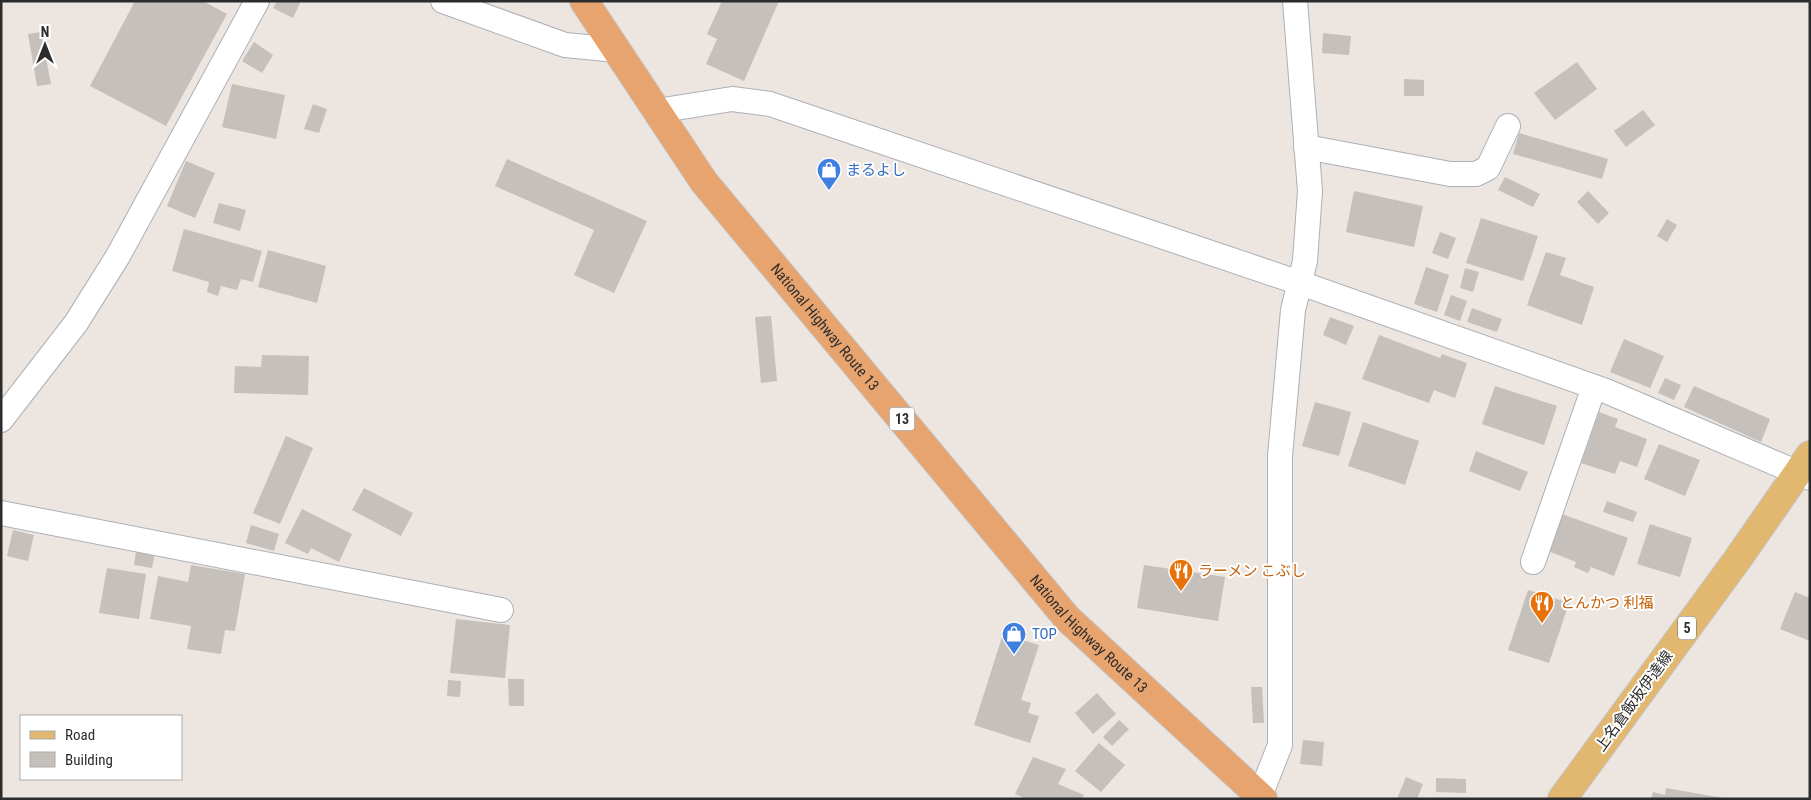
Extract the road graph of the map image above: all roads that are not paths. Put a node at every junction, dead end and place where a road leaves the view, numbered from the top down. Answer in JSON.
{"nodes":[{"id":1,"x":257,"y":1,"type":"edge"},
{"id":2,"x":443,"y":1,"type":"edge"},
{"id":3,"x":584,"y":1,"type":"edge"},
{"id":4,"x":1295,"y":1,"type":"edge"},
{"id":5,"x":617,"y":50,"type":"junction"},
{"id":6,"x":657,"y":111,"type":"junction"},
{"id":7,"x":1508,"y":126,"type":"dead end"},
{"id":8,"x":1306,"y":147,"type":"junction"},
{"id":9,"x":1300,"y":283,"type":"junction"},
{"id":10,"x":1594,"y":387,"type":"junction"},
{"id":11,"x":1,"y":420,"type":"edge"},
{"id":12,"x":1806,"y":468,"type":"edge"},
{"id":13,"x":1,"y":513,"type":"edge"},
{"id":14,"x":1533,"y":562,"type":"dead end"},
{"id":15,"x":501,"y":610,"type":"dead end"},
{"id":16,"x":1261,"y":797,"type":"edge"},
{"id":17,"x":1562,"y":799,"type":"edge"}],
"edges":[{"from":1,"to":11,"type":"street"},
{"from":2,"to":5,"type":"street"},
{"from":3,"to":5,"type":"highway","name":"National Highway Route 13","number":"13"},
{"from":4,"to":8,"type":"street"},
{"from":5,"to":6,"type":"highway","name":"National Highway Route 13","number":"13"},
{"from":6,"to":9,"type":"street"},
{"from":6,"to":16,"type":"highway","name":"National Highway Route 13","number":"13"},
{"from":7,"to":8,"type":"street"},
{"from":8,"to":9,"type":"street"},
{"from":9,"to":10,"type":"street"},
{"from":9,"to":16,"type":"street"},
{"from":10,"to":12,"type":"street"},
{"from":10,"to":14,"type":"street"},
{"from":12,"to":17,"type":"main road","name":"上名倉飯坂伊達線","number":"5"},
{"from":13,"to":15,"type":"street"}]}
